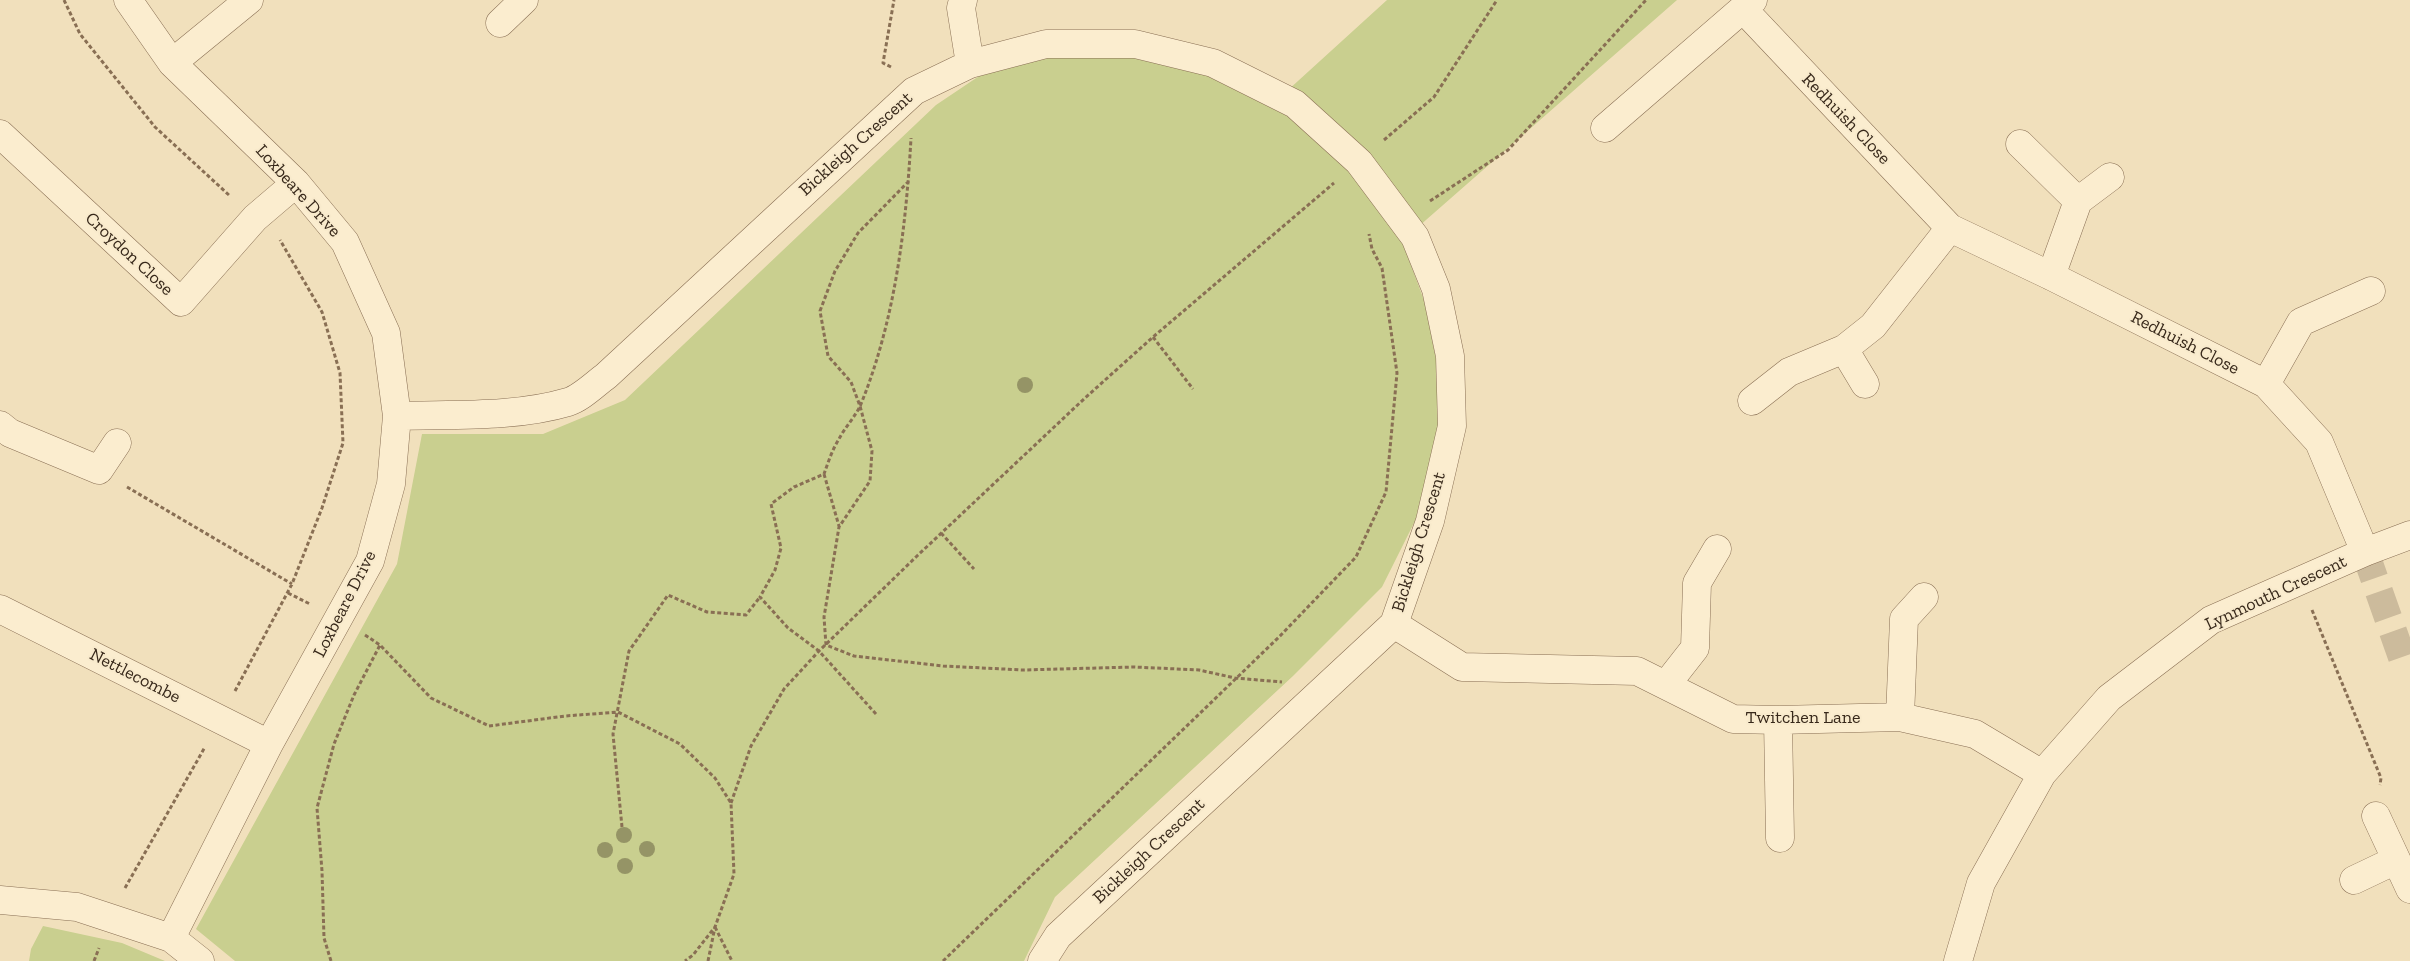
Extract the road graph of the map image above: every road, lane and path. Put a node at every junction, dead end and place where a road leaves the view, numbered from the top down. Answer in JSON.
{"nodes":[{"id":1,"x":64,"y":0,"type":"edge"},
{"id":2,"x":128,"y":0,"type":"edge"},
{"id":3,"x":249,"y":0,"type":"edge"},
{"id":4,"x":524,"y":0,"type":"edge"},
{"id":5,"x":894,"y":0,"type":"edge"},
{"id":6,"x":963,"y":0,"type":"edge"},
{"id":7,"x":1497,"y":0,"type":"edge"},
{"id":8,"x":1646,"y":0,"type":"edge"},
{"id":9,"x":1748,"y":5,"type":"edge"},
{"id":10,"x":500,"y":23,"type":"dead end"},
{"id":11,"x":172,"y":63,"type":"junction"},
{"id":12,"x":970,"y":64,"type":"junction"},
{"id":13,"x":914,"y":91,"type":"junction"},
{"id":14,"x":1605,"y":128,"type":"dead end"},
{"id":15,"x":0,"y":134,"type":"edge"},
{"id":16,"x":2020,"y":144,"type":"dead end"},
{"id":17,"x":1359,"y":162,"type":"junction"},
{"id":18,"x":2110,"y":177,"type":"dead end"},
{"id":19,"x":909,"y":181,"type":"junction"},
{"id":20,"x":296,"y":183,"type":"junction"},
{"id":21,"x":2078,"y":200,"type":"junction"},
{"id":22,"x":255,"y":218,"type":"junction"},
{"id":23,"x":1403,"y":219,"type":"junction"},
{"id":24,"x":1950,"y":228,"type":"junction"},
{"id":25,"x":2050,"y":276,"type":"junction"},
{"id":26,"x":2371,"y":291,"type":"dead end"},
{"id":27,"x":1153,"y":337,"type":"junction"},
{"id":28,"x":1844,"y":349,"type":"junction"},
{"id":29,"x":1865,"y":384,"type":"dead end"},
{"id":30,"x":2266,"y":384,"type":"junction"},
{"id":31,"x":1194,"y":389,"type":"dead end"},
{"id":32,"x":1752,"y":401,"type":"dead end"},
{"id":33,"x":860,"y":406,"type":"junction"},
{"id":34,"x":397,"y":416,"type":"junction"},
{"id":35,"x":3,"y":434,"type":"edge"},
{"id":36,"x":117,"y":443,"type":"dead end"},
{"id":37,"x":99,"y":470,"type":"junction"},
{"id":38,"x":824,"y":474,"type":"junction"},
{"id":39,"x":839,"y":527,"type":"junction"},
{"id":40,"x":941,"y":533,"type":"junction"},
{"id":41,"x":2410,"y":535,"type":"edge"},
{"id":42,"x":1717,"y":549,"type":"dead end"},
{"id":43,"x":2365,"y":552,"type":"junction"},
{"id":44,"x":974,"y":569,"type":"dead end"},
{"id":45,"x":292,"y":584,"type":"junction"},
{"id":46,"x":288,"y":593,"type":"junction"},
{"id":47,"x":760,"y":596,"type":"junction"},
{"id":48,"x":1924,"y":596,"type":"dead end"},
{"id":49,"x":0,"y":609,"type":"edge"},
{"id":50,"x":2311,"y":609,"type":"dead end"},
{"id":51,"x":340,"y":618,"type":"junction"},
{"id":52,"x":1394,"y":624,"type":"junction"},
{"id":53,"x":380,"y":645,"type":"junction"},
{"id":54,"x":826,"y":645,"type":"junction"},
{"id":55,"x":819,"y":652,"type":"junction"},
{"id":56,"x":1235,"y":678,"type":"junction"},
{"id":57,"x":1666,"y":685,"type":"junction"},
{"id":58,"x":1327,"y":686,"type":"junction"},
{"id":59,"x":618,"y":712,"type":"junction"},
{"id":60,"x":876,"y":714,"type":"dead end"},
{"id":61,"x":1900,"y":717,"type":"junction"},
{"id":62,"x":220,"y":719,"type":"junction"},
{"id":63,"x":1778,"y":720,"type":"junction"},
{"id":64,"x":269,"y":744,"type":"junction"},
{"id":65,"x":2042,"y":774,"type":"junction"},
{"id":66,"x":731,"y":803,"type":"junction"},
{"id":67,"x":2376,"y":816,"type":"joint"},
{"id":68,"x":622,"y":827,"type":"dead end"},
{"id":69,"x":1780,"y":838,"type":"dead end"},
{"id":70,"x":2396,"y":860,"type":"junction"},
{"id":71,"x":2354,"y":880,"type":"dead end"},
{"id":72,"x":2410,"y":889,"type":"edge"},
{"id":73,"x":0,"y":900,"type":"edge"},
{"id":74,"x":109,"y":917,"type":"junction"},
{"id":75,"x":715,"y":927,"type":"junction"},
{"id":76,"x":171,"y":938,"type":"junction"},
{"id":77,"x":94,"y":961,"type":"edge"},
{"id":78,"x":200,"y":961,"type":"edge"},
{"id":79,"x":331,"y":961,"type":"edge"},
{"id":80,"x":685,"y":961,"type":"edge"},
{"id":81,"x":708,"y":961,"type":"edge"},
{"id":82,"x":732,"y":961,"type":"edge"},
{"id":83,"x":943,"y":961,"type":"edge"},
{"id":84,"x":1042,"y":961,"type":"edge"},
{"id":85,"x":1958,"y":961,"type":"edge"}],
"edges":[{"from":1,"to":22,"type":"path"},
{"from":2,"to":11,"type":"street","name":"Loxbeare Drive"},
{"from":3,"to":11,"type":"street"},
{"from":4,"to":10,"type":"street"},
{"from":5,"to":13,"type":"path"},
{"from":6,"to":12,"type":"street"},
{"from":7,"to":17,"type":"path"},
{"from":8,"to":23,"type":"path"},
{"from":9,"to":14,"type":"street","name":"Redhuish Close"},
{"from":9,"to":24,"type":"street","name":"Redhuish Close"},
{"from":11,"to":20,"type":"street","name":"Loxbeare Drive"},
{"from":12,"to":13,"type":"street","name":"Bickleigh Crescent"},
{"from":12,"to":17,"type":"street","name":"Bickleigh Crescent"},
{"from":13,"to":19,"type":"path"},
{"from":13,"to":34,"type":"street","name":"Bickleigh Crescent"},
{"from":15,"to":22,"type":"street","name":"Croydon Close"},
{"from":16,"to":21,"type":"street"},
{"from":17,"to":23,"type":"street","name":"Bickleigh Crescent"},
{"from":17,"to":27,"type":"path"},
{"from":18,"to":21,"type":"street"},
{"from":19,"to":33,"type":"path"},
{"from":19,"to":33,"type":"path"},
{"from":20,"to":22,"type":"street","name":"Croydon Close"},
{"from":20,"to":34,"type":"street","name":"Loxbeare Drive"},
{"from":21,"to":25,"type":"street"},
{"from":22,"to":45,"type":"path"},
{"from":23,"to":52,"type":"street","name":"Bickleigh Crescent"},
{"from":23,"to":56,"type":"path"},
{"from":24,"to":25,"type":"street","name":"Redhuish Close"},
{"from":24,"to":28,"type":"street"},
{"from":25,"to":30,"type":"street","name":"Redhuish Close"},
{"from":26,"to":30,"type":"street"},
{"from":27,"to":31,"type":"path"},
{"from":27,"to":40,"type":"path"},
{"from":28,"to":29,"type":"street"},
{"from":28,"to":32,"type":"street"},
{"from":30,"to":43,"type":"street","name":"Redhuish Close"},
{"from":33,"to":38,"type":"path"},
{"from":33,"to":39,"type":"path"},
{"from":34,"to":51,"type":"street","name":"Loxbeare Drive"},
{"from":35,"to":37,"type":"street"},
{"from":36,"to":37,"type":"street"},
{"from":37,"to":45,"type":"path"},
{"from":38,"to":39,"type":"path"},
{"from":38,"to":47,"type":"path"},
{"from":39,"to":54,"type":"path"},
{"from":40,"to":44,"type":"path"},
{"from":40,"to":54,"type":"path"},
{"from":41,"to":43,"type":"street","name":"Lynmouth Crescent"},
{"from":42,"to":57,"type":"street"},
{"from":43,"to":65,"type":"street","name":"Lynmouth Crescent"},
{"from":45,"to":46,"type":"path"},
{"from":46,"to":51,"type":"path"},
{"from":46,"to":62,"type":"path"},
{"from":47,"to":55,"type":"path"},
{"from":47,"to":59,"type":"path"},
{"from":48,"to":61,"type":"street"},
{"from":49,"to":62,"type":"street","name":"Nettlecombe"},
{"from":50,"to":67,"type":"path"},
{"from":51,"to":53,"type":"path"},
{"from":51,"to":64,"type":"street","name":"Loxbeare Drive"},
{"from":52,"to":57,"type":"street","name":"Twitchen Lane"},
{"from":52,"to":58,"type":"street","name":"Bickleigh Crescent"},
{"from":53,"to":59,"type":"path"},
{"from":53,"to":79,"type":"path"},
{"from":54,"to":55,"type":"path"},
{"from":54,"to":56,"type":"path"},
{"from":55,"to":60,"type":"path"},
{"from":55,"to":66,"type":"path"},
{"from":56,"to":58,"type":"path"},
{"from":56,"to":83,"type":"path"},
{"from":57,"to":63,"type":"street","name":"Twitchen Lane"},
{"from":58,"to":84,"type":"street","name":"Bickleigh Crescent"},
{"from":59,"to":66,"type":"path"},
{"from":59,"to":68,"type":"path"},
{"from":61,"to":63,"type":"street","name":"Twitchen Lane"},
{"from":61,"to":65,"type":"street","name":"Twitchen Lane"},
{"from":62,"to":64,"type":"street","name":"Nettlecombe"},
{"from":62,"to":74,"type":"path"},
{"from":63,"to":69,"type":"street"},
{"from":64,"to":76,"type":"street","name":"Loxbeare Drive"},
{"from":65,"to":85,"type":"street","name":"Lynmouth Crescent"},
{"from":66,"to":75,"type":"path"},
{"from":67,"to":70,"type":"street"},
{"from":70,"to":71,"type":"street"},
{"from":70,"to":72,"type":"street"},
{"from":73,"to":74,"type":"street"},
{"from":74,"to":76,"type":"street"},
{"from":74,"to":77,"type":"path"},
{"from":75,"to":80,"type":"path"},
{"from":75,"to":81,"type":"path"},
{"from":75,"to":82,"type":"path"},
{"from":76,"to":78,"type":"street"}]}
